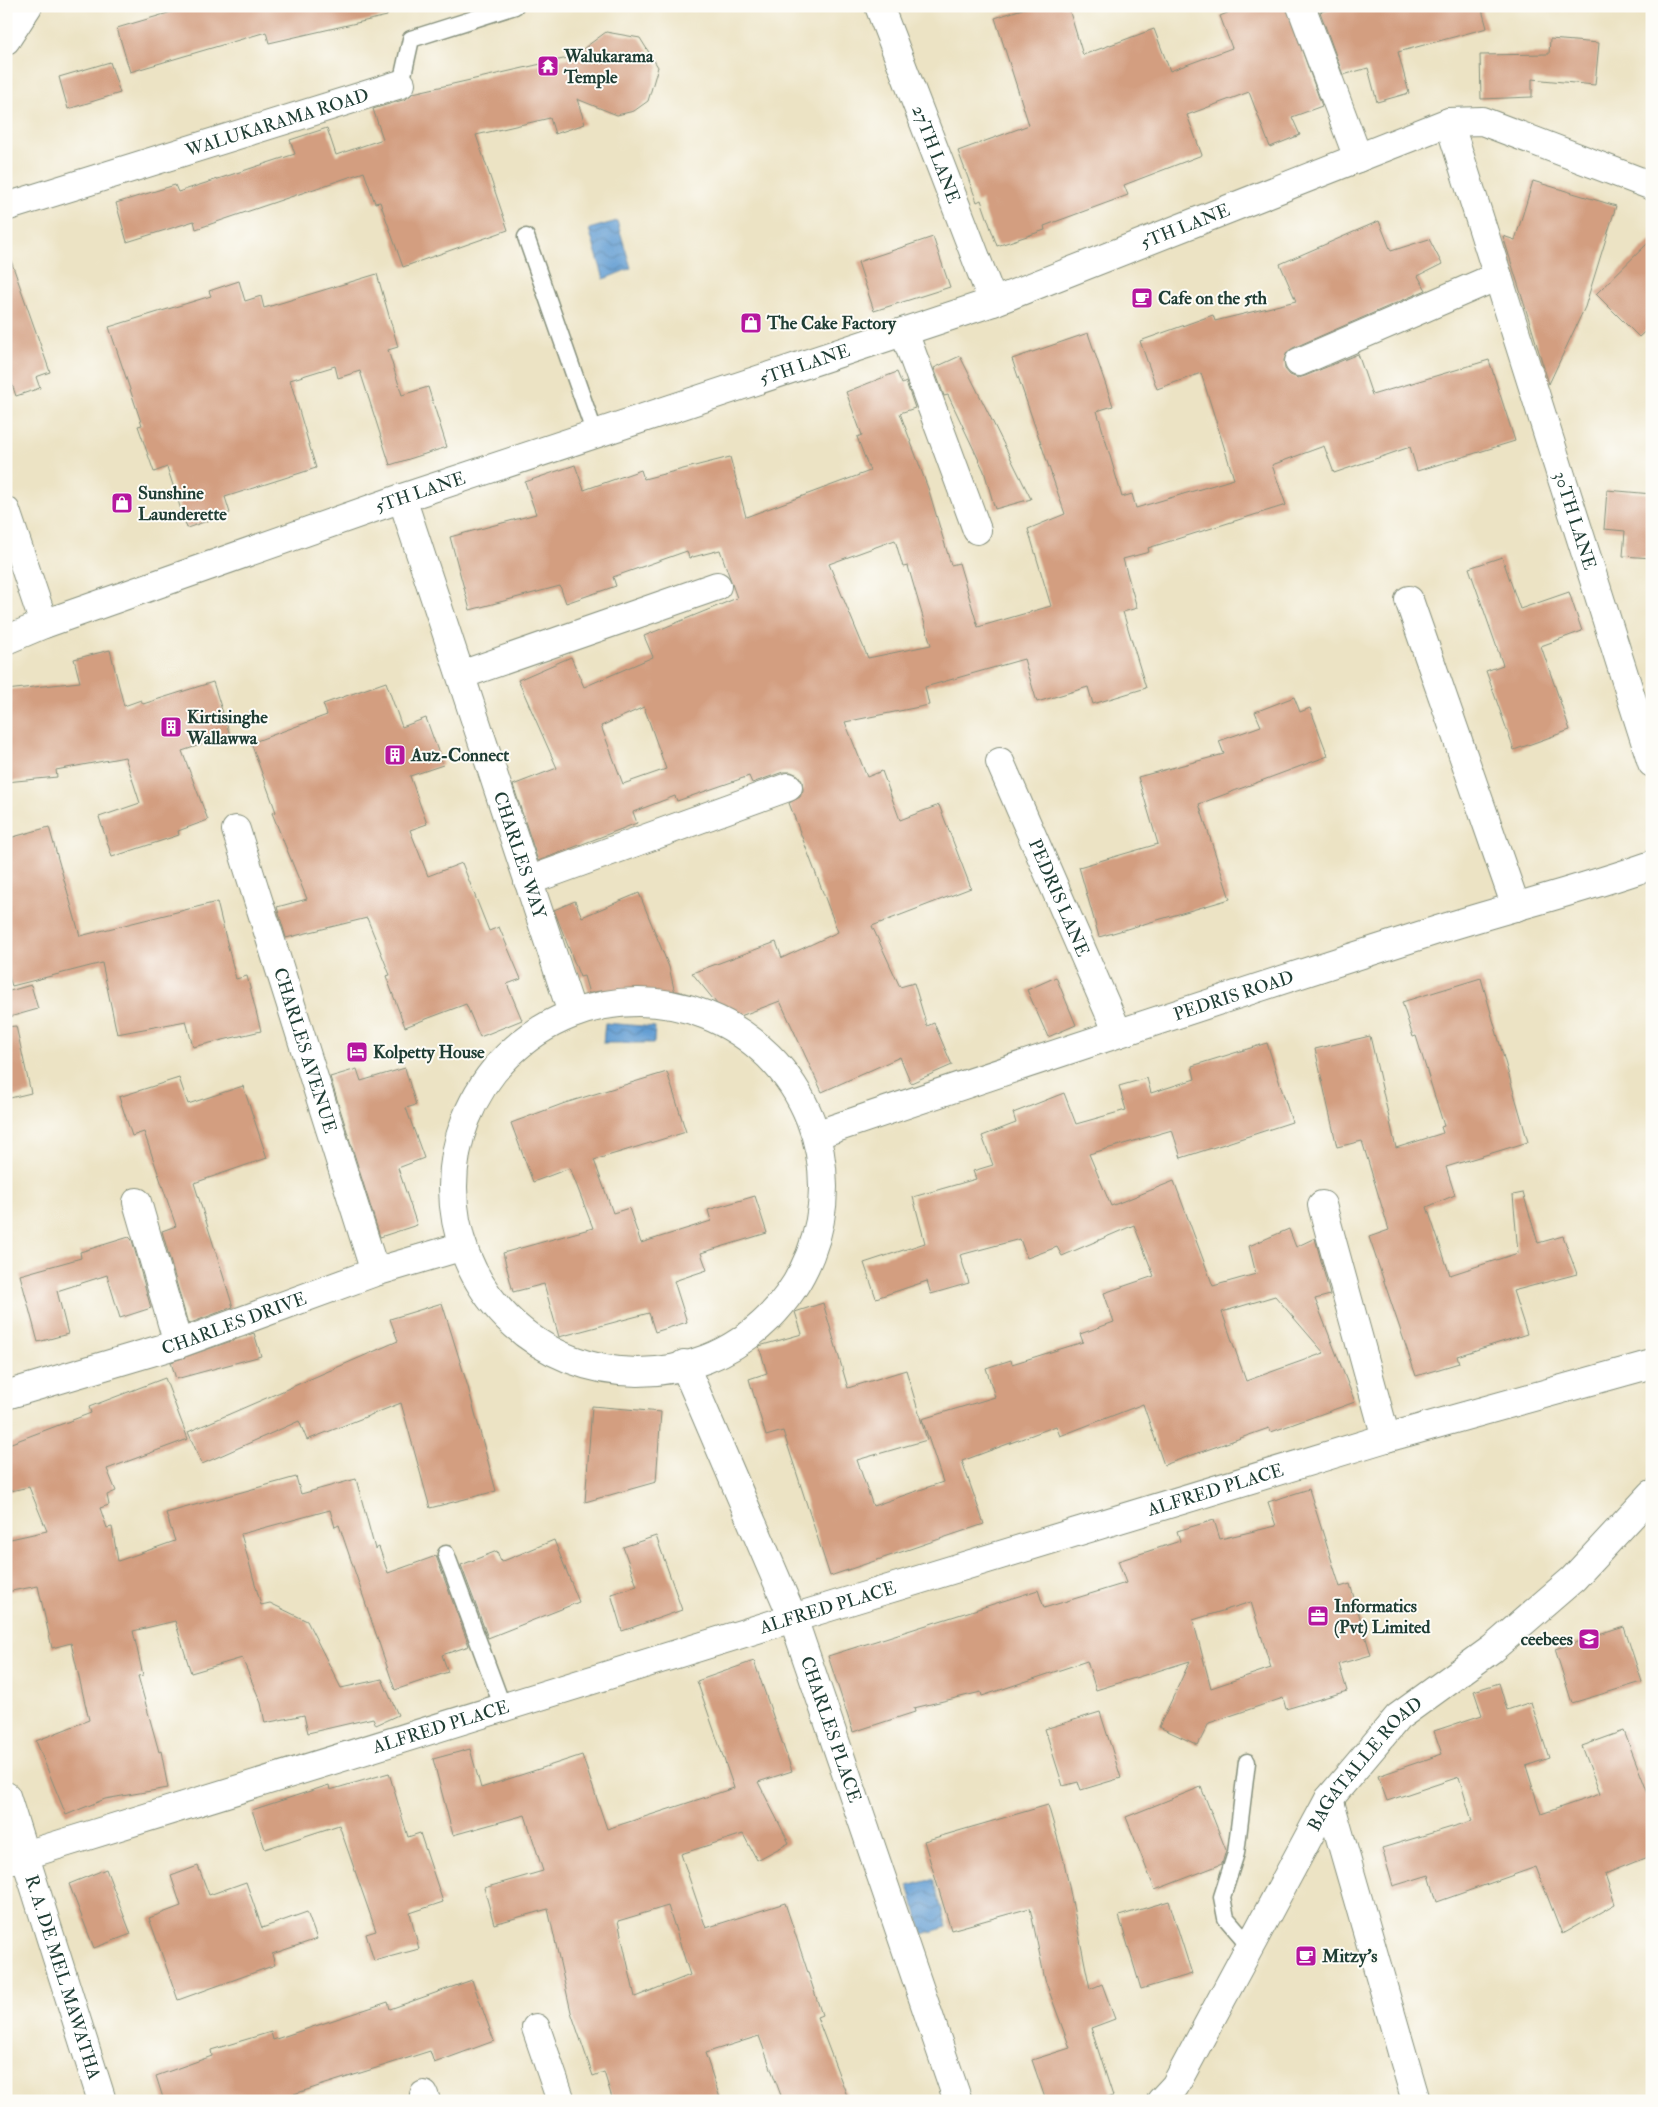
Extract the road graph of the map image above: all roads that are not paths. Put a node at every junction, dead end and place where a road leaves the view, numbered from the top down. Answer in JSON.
{"nodes":[{"id":1,"x":28,"y":6,"type":"edge"},
{"id":2,"x":515,"y":6,"type":"edge"},
{"id":3,"x":879,"y":6,"type":"edge"},
{"id":4,"x":1300,"y":6,"type":"edge"},
{"id":5,"x":6,"y":40,"type":"edge"},
{"id":6,"x":401,"y":84,"type":"joint"},
{"id":7,"x":1448,"y":122,"type":"junction"},
{"id":8,"x":1358,"y":158,"type":"junction"},
{"id":9,"x":1652,"y":186,"type":"edge"},
{"id":10,"x":6,"y":208,"type":"edge"},
{"id":11,"x":526,"y":236,"type":"dead end"},
{"id":12,"x":1498,"y":276,"type":"junction"},
{"id":13,"x":993,"y":302,"type":"junction"},
{"id":14,"x":904,"y":332,"type":"junction"},
{"id":15,"x":1299,"y":362,"type":"dead end"},
{"id":16,"x":595,"y":434,"type":"junction"},
{"id":17,"x":402,"y":498,"type":"junction"},
{"id":18,"x":6,"y":511,"type":"edge"},
{"id":19,"x":977,"y":530,"type":"dead end"},
{"id":20,"x":717,"y":586,"type":"dead end"},
{"id":21,"x":1409,"y":600,"type":"dead end"},
{"id":22,"x":44,"y":624,"type":"junction"},
{"id":23,"x":6,"y":640,"type":"edge"},
{"id":24,"x":461,"y":675,"type":"junction"},
{"id":25,"x":1000,"y":762,"type":"dead end"},
{"id":26,"x":1652,"y":763,"type":"edge"},
{"id":27,"x":788,"y":788,"type":"dead end"},
{"id":28,"x":236,"y":830,"type":"dead end"},
{"id":29,"x":1652,"y":865,"type":"edge"},
{"id":30,"x":528,"y":881,"type":"junction"},
{"id":31,"x":1516,"y":907,"type":"junction"},
{"id":32,"x":572,"y":1013,"type":"junction"},
{"id":33,"x":1118,"y":1032,"type":"junction"},
{"id":34,"x":818,"y":1134,"type":"junction"},
{"id":35,"x":137,"y":1202,"type":"dead end"},
{"id":36,"x":1322,"y":1204,"type":"dead end"},
{"id":37,"x":460,"y":1247,"type":"junction"},
{"id":38,"x":375,"y":1272,"type":"junction"},
{"id":39,"x":178,"y":1344,"type":"junction"},
{"id":40,"x":684,"y":1364,"type":"junction"},
{"id":41,"x":1652,"y":1364,"type":"edge"},
{"id":42,"x":6,"y":1395,"type":"edge"},
{"id":43,"x":1386,"y":1438,"type":"junction"},
{"id":44,"x":1652,"y":1494,"type":"edge"},
{"id":45,"x":446,"y":1554,"type":"dead end"},
{"id":46,"x":793,"y":1618,"type":"junction"},
{"id":47,"x":503,"y":1708,"type":"junction"},
{"id":48,"x":1246,"y":1762,"type":"dead end"},
{"id":49,"x":6,"y":1796,"type":"edge"},
{"id":50,"x":1329,"y":1799,"type":"junction"},
{"id":51,"x":16,"y":1858,"type":"edge"},
{"id":52,"x":1250,"y":1946,"type":"junction"},
{"id":53,"x":536,"y":2028,"type":"dead end"},
{"id":54,"x":102,"y":2101,"type":"edge"},
{"id":55,"x":561,"y":2101,"type":"edge"},
{"id":56,"x":958,"y":2101,"type":"edge"},
{"id":57,"x":1161,"y":2101,"type":"edge"},
{"id":58,"x":1416,"y":2101,"type":"edge"}],
"edges":[{"from":1,"to":5,"type":"main road"},
{"from":2,"to":6,"type":"lane","name":"WALUKARAMA ROAD"},
{"from":3,"to":13,"type":"main road","name":"27TH LANE"},
{"from":4,"to":8,"type":"main road"},
{"from":6,"to":10,"type":"main road","name":"WALUKARAMA ROAD"},
{"from":7,"to":8,"type":"main road","name":"5TH LANE"},
{"from":7,"to":9,"type":"main road","name":"5TH LANE"},
{"from":7,"to":12,"type":"main road","name":"30TH LANE"},
{"from":8,"to":13,"type":"main road","name":"5TH LANE"},
{"from":11,"to":16,"type":"lane"},
{"from":12,"to":15,"type":"main road"},
{"from":12,"to":26,"type":"main road","name":"30TH LANE"},
{"from":13,"to":14,"type":"main road","name":"5TH LANE"},
{"from":14,"to":16,"type":"main road","name":"5TH LANE"},
{"from":14,"to":19,"type":"main road"},
{"from":16,"to":17,"type":"main road","name":"5TH LANE"},
{"from":17,"to":22,"type":"main road","name":"5TH LANE"},
{"from":17,"to":24,"type":"main road","name":"CHARLES WAY"},
{"from":18,"to":22,"type":"main road"},
{"from":20,"to":24,"type":"main road"},
{"from":21,"to":31,"type":"main road"},
{"from":22,"to":23,"type":"main road","name":"5TH LANE"},
{"from":24,"to":30,"type":"main road","name":"CHARLES WAY"},
{"from":25,"to":33,"type":"main road","name":"PEDRIS LANE"},
{"from":27,"to":30,"type":"main road"},
{"from":28,"to":38,"type":"main road","name":"CHARLES AVENUE"},
{"from":29,"to":31,"type":"main road","name":"PEDRIS ROAD"},
{"from":30,"to":32,"type":"main road","name":"CHARLES WAY"},
{"from":31,"to":33,"type":"main road","name":"PEDRIS ROAD"},
{"from":32,"to":34,"type":"main road"},
{"from":32,"to":37,"type":"main road"},
{"from":33,"to":34,"type":"main road","name":"PEDRIS ROAD"},
{"from":34,"to":40,"type":"main road"},
{"from":35,"to":39,"type":"main road"},
{"from":36,"to":43,"type":"main road"},
{"from":37,"to":38,"type":"main road","name":"CHARLES DRIVE"},
{"from":37,"to":40,"type":"main road"},
{"from":38,"to":39,"type":"main road","name":"CHARLES DRIVE"},
{"from":39,"to":42,"type":"main road","name":"CHARLES DRIVE"},
{"from":40,"to":46,"type":"main road","name":"CHARLES PLACE"},
{"from":41,"to":43,"type":"main road","name":"ALFRED PLACE"},
{"from":43,"to":46,"type":"main road","name":"ALFRED PLACE"},
{"from":44,"to":50,"type":"main road","name":"BAGATALLE ROAD"},
{"from":45,"to":47,"type":"lane"},
{"from":46,"to":47,"type":"main road","name":"ALFRED PLACE"},
{"from":46,"to":56,"type":"main road","name":"CHARLES PLACE"},
{"from":47,"to":51,"type":"main road","name":"ALFRED PLACE"},
{"from":48,"to":52,"type":"lane"},
{"from":49,"to":51,"type":"main road","name":"R. A. DE MEL MAWATHA"},
{"from":50,"to":52,"type":"main road","name":"BAGATALLE ROAD"},
{"from":50,"to":58,"type":"main road"},
{"from":51,"to":54,"type":"main road","name":"R. A. DE MEL MAWATHA"},
{"from":52,"to":57,"type":"main road","name":"BAGATALLE ROAD"},
{"from":53,"to":55,"type":"main road"}]}
